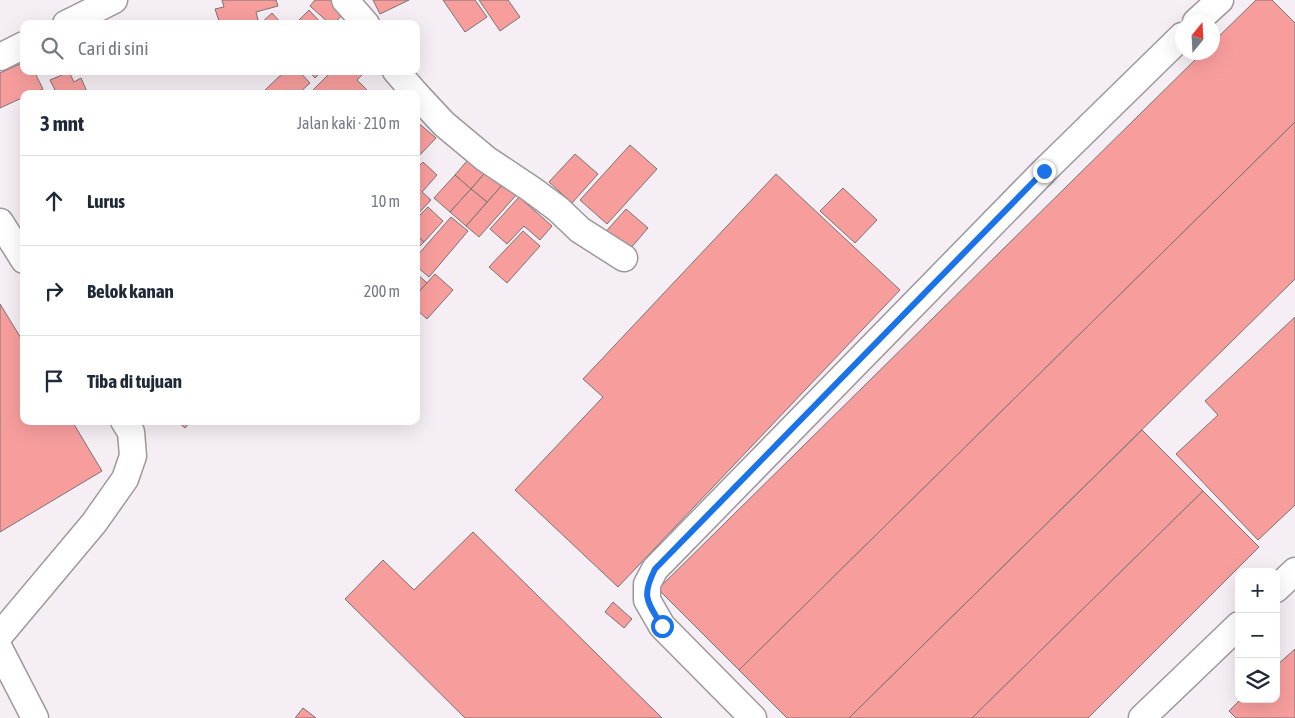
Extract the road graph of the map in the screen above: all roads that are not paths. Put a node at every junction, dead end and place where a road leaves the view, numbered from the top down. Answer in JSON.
{"nodes":[{"id":1,"x":114,"y":0,"type":"edge"},
{"id":2,"x":345,"y":0,"type":"edge"},
{"id":3,"x":1220,"y":0,"type":"edge"},
{"id":4,"x":1204,"y":15,"type":"edge"},
{"id":5,"x":74,"y":20,"type":"edge"},
{"id":6,"x":362,"y":20,"type":"edge"},
{"id":7,"x":1175,"y":43,"type":"edge"},
{"id":8,"x":20,"y":47,"type":"edge"},
{"id":9,"x":0,"y":57,"type":"edge"},
{"id":10,"x":399,"y":75,"type":"edge"},
{"id":11,"x":413,"y":90,"type":"edge"},
{"id":12,"x":420,"y":98,"type":"edge"},
{"id":13,"x":0,"y":222,"type":"edge"},
{"id":14,"x":20,"y":254,"type":"edge"},
{"id":15,"x":624,"y":258,"type":"dead end"},
{"id":16,"x":132,"y":425,"type":"edge"},
{"id":17,"x":1295,"y":571,"type":"edge"},
{"id":18,"x":1280,"y":585,"type":"edge"},
{"id":19,"x":1235,"y":629,"type":"edge"},
{"id":20,"x":0,"y":635,"type":"edge"},
{"id":21,"x":0,"y":650,"type":"edge"},
{"id":22,"x":35,"y":718,"type":"edge"},
{"id":23,"x":753,"y":718,"type":"edge"},
{"id":24,"x":1142,"y":718,"type":"edge"}],
"edges":[{"from":1,"to":5,"type":"street"},
{"from":2,"to":6,"type":"street"},
{"from":3,"to":4,"type":"street"},
{"from":7,"to":23,"type":"street"},
{"from":8,"to":9,"type":"street"},
{"from":10,"to":11,"type":"street"},
{"from":12,"to":15,"type":"street"},
{"from":13,"to":14,"type":"street"},
{"from":16,"to":20,"type":"street"},
{"from":17,"to":18,"type":"street"},
{"from":19,"to":24,"type":"street"},
{"from":21,"to":22,"type":"street"}]}
